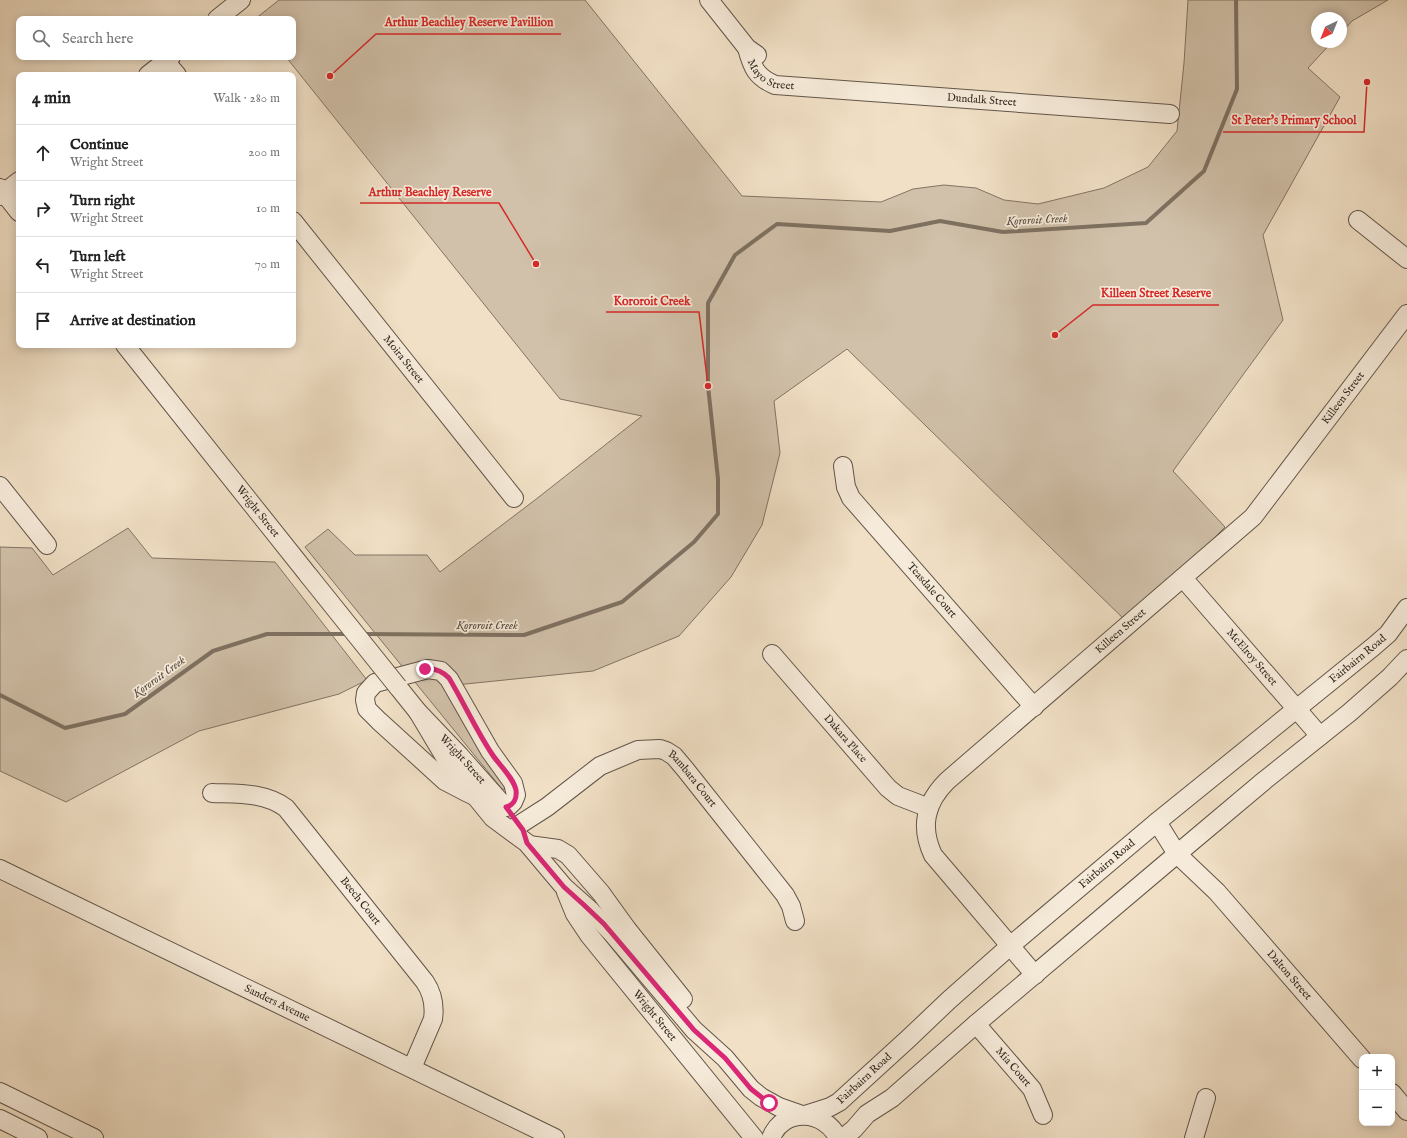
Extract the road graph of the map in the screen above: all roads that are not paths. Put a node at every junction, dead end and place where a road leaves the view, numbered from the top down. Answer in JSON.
{"nodes":[{"id":1,"x":241,"y":0,"type":"edge"},
{"id":2,"x":709,"y":0,"type":"edge"},
{"id":3,"x":221,"y":16,"type":"edge"},
{"id":4,"x":167,"y":60,"type":"edge"},
{"id":5,"x":169,"y":60,"type":"edge"},
{"id":6,"x":152,"y":72,"type":"edge"},
{"id":7,"x":175,"y":72,"type":"edge"},
{"id":8,"x":793,"y":86,"type":"joint"},
{"id":9,"x":1170,"y":114,"type":"dead end"},
{"id":10,"x":16,"y":183,"type":"edge"},
{"id":11,"x":1,"y":192,"type":"edge"},
{"id":12,"x":16,"y":209,"type":"edge"},
{"id":13,"x":1358,"y":220,"type":"dead end"},
{"id":14,"x":296,"y":225,"type":"edge"},
{"id":15,"x":1407,"y":259,"type":"edge"},
{"id":16,"x":1407,"y":314,"type":"edge"},
{"id":17,"x":127,"y":348,"type":"edge"},
{"id":18,"x":843,"y":466,"type":"dead end"},
{"id":19,"x":0,"y":486,"type":"edge"},
{"id":20,"x":514,"y":498,"type":"dead end"},
{"id":21,"x":47,"y":545,"type":"dead end"},
{"id":22,"x":1183,"y":578,"type":"junction"},
{"id":23,"x":1407,"y":608,"type":"edge"},
{"id":24,"x":772,"y":654,"type":"dead end"},
{"id":25,"x":1407,"y":659,"type":"edge"},
{"id":26,"x":1034,"y":707,"type":"junction"},
{"id":27,"x":1298,"y":709,"type":"junction"},
{"id":28,"x":418,"y":712,"type":"junction"},
{"id":29,"x":1320,"y":736,"type":"junction"},
{"id":30,"x":212,"y":793,"type":"dead end"},
{"id":31,"x":476,"y":797,"type":"junction"},
{"id":32,"x":506,"y":807,"type":"junction"},
{"id":33,"x":546,"y":807,"type":"junction"},
{"id":34,"x":929,"y":808,"type":"junction"},
{"id":35,"x":1157,"y":822,"type":"junction"},
{"id":36,"x":515,"y":827,"type":"junction"},
{"id":37,"x":528,"y":844,"type":"junction"},
{"id":38,"x":1182,"y":850,"type":"junction"},
{"id":39,"x":0,"y":869,"type":"edge"},
{"id":40,"x":564,"y":887,"type":"junction"},
{"id":41,"x":795,"y":920,"type":"dead end"},
{"id":42,"x":1010,"y":946,"type":"junction"},
{"id":43,"x":1035,"y":975,"type":"junction"},
{"id":44,"x":976,"y":1024,"type":"junction"},
{"id":45,"x":709,"y":1044,"type":"junction"},
{"id":46,"x":1359,"y":1056,"type":"edge"},
{"id":47,"x":412,"y":1068,"type":"junction"},
{"id":48,"x":0,"y":1092,"type":"edge"},
{"id":49,"x":1395,"y":1097,"type":"edge"},
{"id":50,"x":1206,"y":1098,"type":"dead end"},
{"id":51,"x":1407,"y":1111,"type":"edge"},
{"id":52,"x":803,"y":1115,"type":"junction"},
{"id":53,"x":1043,"y":1115,"type":"dead end"},
{"id":54,"x":0,"y":1119,"type":"edge"},
{"id":55,"x":38,"y":1138,"type":"edge"},
{"id":56,"x":94,"y":1138,"type":"edge"},
{"id":57,"x":555,"y":1138,"type":"edge"},
{"id":58,"x":754,"y":1138,"type":"edge"},
{"id":59,"x":771,"y":1138,"type":"edge"},
{"id":60,"x":838,"y":1138,"type":"edge"},
{"id":61,"x":843,"y":1138,"type":"edge"},
{"id":62,"x":1194,"y":1138,"type":"edge"}],
"edges":[{"from":1,"to":3,"type":"street"},
{"from":2,"to":8,"type":"street","name":"Mayo Street"},
{"from":4,"to":6,"type":"street"},
{"from":5,"to":7,"type":"street"},
{"from":8,"to":9,"type":"street","name":"Dundalk Street"},
{"from":10,"to":11,"type":"street"},
{"from":11,"to":12,"type":"street"},
{"from":13,"to":15,"type":"street"},
{"from":14,"to":20,"type":"street","name":"Moira Street"},
{"from":16,"to":22,"type":"street","name":"Killeen Street"},
{"from":17,"to":28,"type":"street","name":"Wright Street","bridge":true},
{"from":18,"to":26,"type":"street","name":"Teasdale Court"},
{"from":19,"to":21,"type":"street"},
{"from":22,"to":26,"type":"street","name":"Killeen Street"},
{"from":22,"to":27,"type":"street","name":"McElroy Street"},
{"from":23,"to":27,"type":"street","name":"Fairbairn Road"},
{"from":24,"to":34,"type":"street","name":"Dakara Place"},
{"from":25,"to":29,"type":"street"},
{"from":26,"to":34,"type":"street","name":"Killeen Street"},
{"from":27,"to":29,"type":"street","name":"McElroy Street"},
{"from":27,"to":35,"type":"street","name":"Fairbairn Road"},
{"from":28,"to":31,"type":"street","name":"Wright Street"},
{"from":28,"to":32,"type":"street","name":"Wright Street"},
{"from":29,"to":38,"type":"street"},
{"from":30,"to":47,"type":"street","name":"Beech Court"},
{"from":31,"to":32,"type":"street"},
{"from":31,"to":32,"type":"street","name":"Wright Street"},
{"from":31,"to":36,"type":"street","name":"Wright Street"},
{"from":32,"to":36,"type":"street","name":"Wright Street"},
{"from":33,"to":36,"type":"street","name":"Bambara Court"},
{"from":33,"to":37,"type":"street","name":"Bambara Court"},
{"from":33,"to":41,"type":"street","name":"Bambara Court"},
{"from":34,"to":42,"type":"street","name":"Killeen Street"},
{"from":35,"to":38,"type":"street","name":"Dalton Street"},
{"from":35,"to":42,"type":"street","name":"Fairbairn Road"},
{"from":36,"to":37,"type":"street","name":"Wright Street"},
{"from":37,"to":40,"type":"street","name":"Wright Street"},
{"from":37,"to":45,"type":"street"},
{"from":38,"to":43,"type":"street"},
{"from":38,"to":46,"type":"street","name":"Dalton Street"},
{"from":39,"to":47,"type":"street","name":"Sanders Avenue"},
{"from":40,"to":45,"type":"street","name":"Wright Street"},
{"from":40,"to":58,"type":"street","name":"Wright Street"},
{"from":42,"to":43,"type":"street","name":"Killeen Street"},
{"from":42,"to":52,"type":"street","name":"Fairbairn Road"},
{"from":43,"to":44,"type":"street"},
{"from":44,"to":53,"type":"street","name":"Mia Court"},
{"from":44,"to":61,"type":"street"},
{"from":45,"to":52,"type":"street","name":"Wright Street"},
{"from":47,"to":57,"type":"street","name":"Sanders Avenue"},
{"from":48,"to":56,"type":"street"},
{"from":49,"to":51,"type":"street"},
{"from":50,"to":62,"type":"street"},
{"from":52,"to":59,"type":"street","name":"Fairbairn Road"},
{"from":52,"to":60,"type":"street","name":"Wright Street"},
{"from":54,"to":55,"type":"street"}]}
